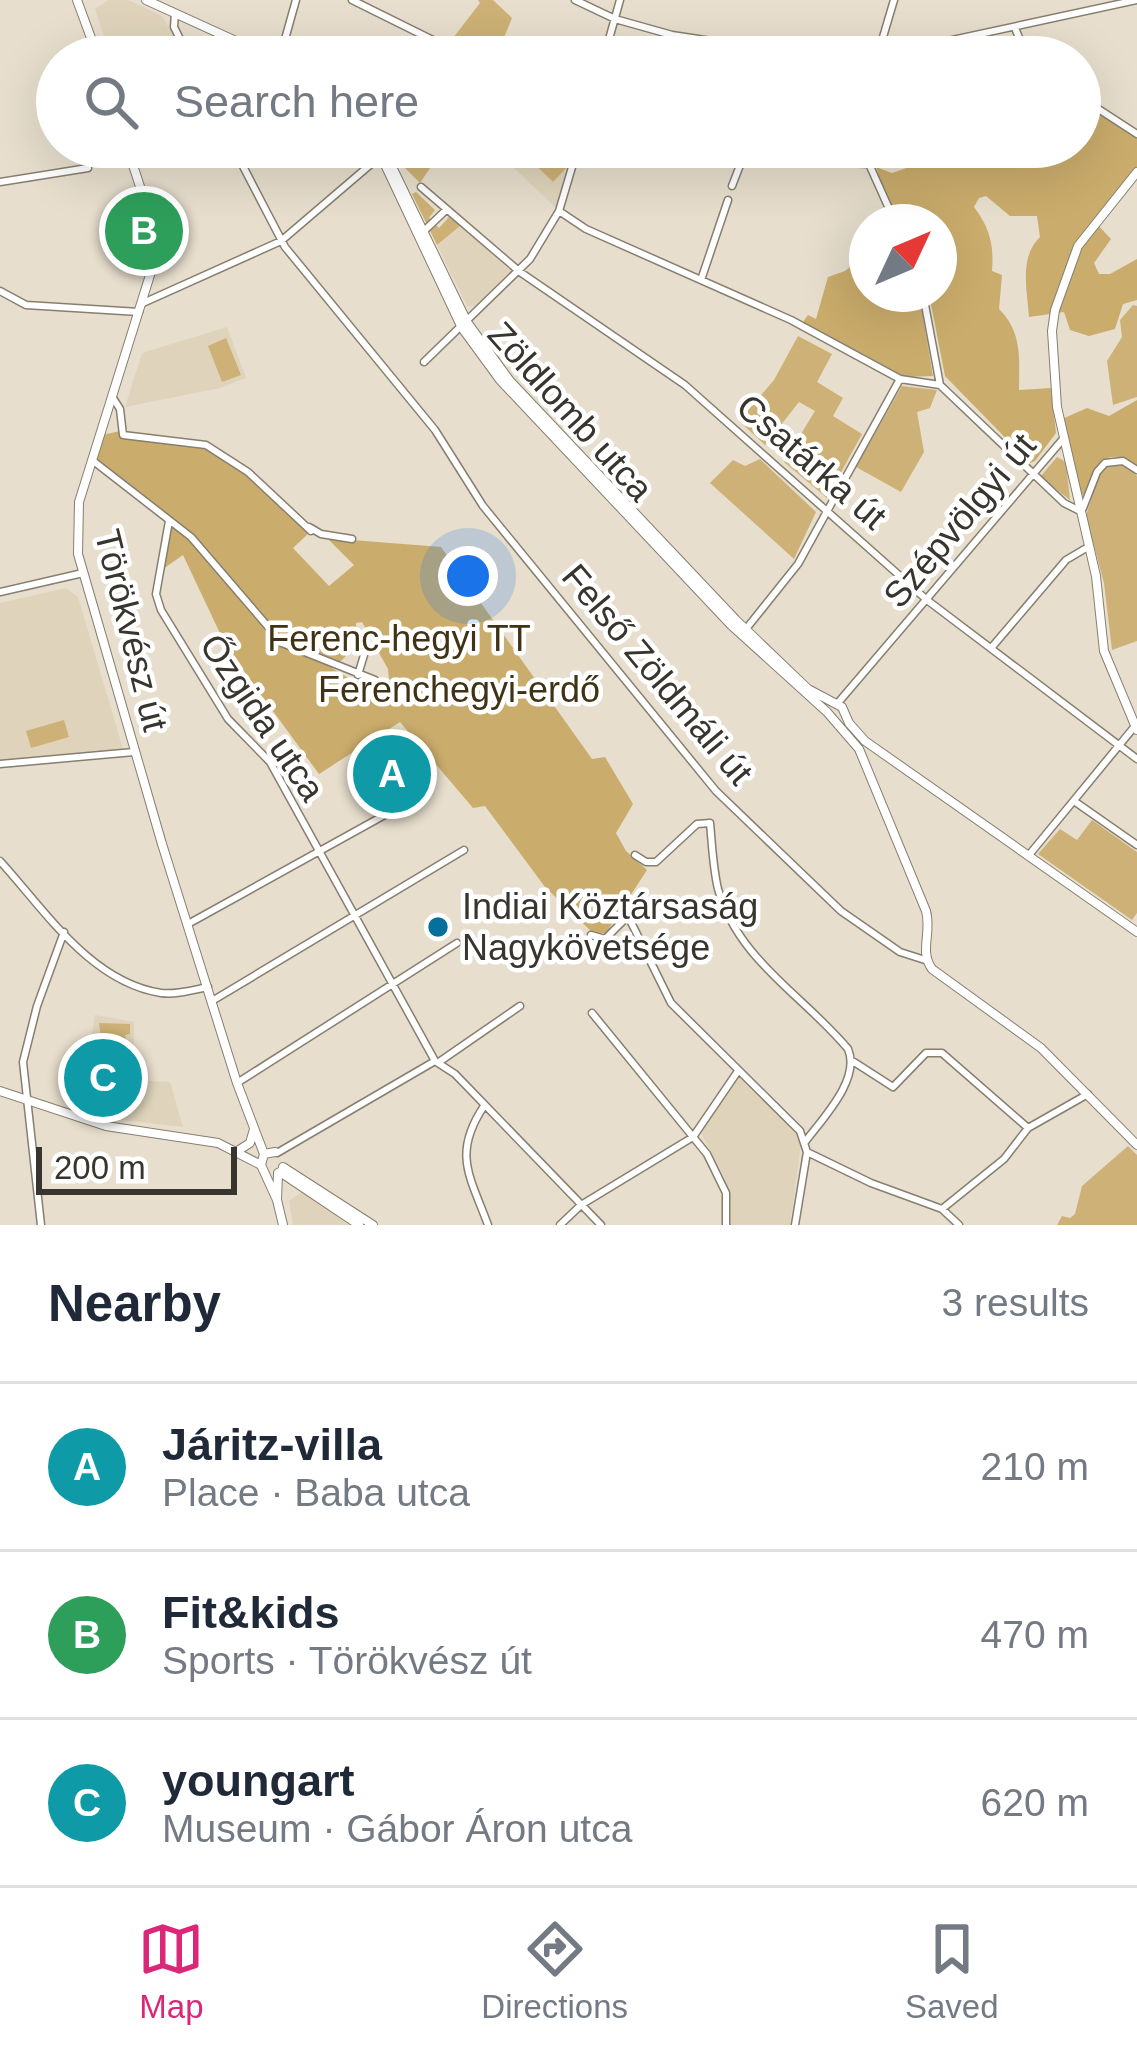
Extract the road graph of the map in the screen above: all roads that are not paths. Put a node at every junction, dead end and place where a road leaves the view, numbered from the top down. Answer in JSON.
{"nodes":[{"id":1,"x":80,"y":0,"type":"edge"},
{"id":2,"x":146,"y":0,"type":"edge"},
{"id":3,"x":296,"y":0,"type":"edge"},
{"id":4,"x":352,"y":0,"type":"edge"},
{"id":5,"x":575,"y":0,"type":"edge"},
{"id":6,"x":620,"y":0,"type":"edge"},
{"id":7,"x":894,"y":0,"type":"edge"},
{"id":8,"x":1137,"y":0,"type":"edge"},
{"id":9,"x":176,"y":14,"type":"junction"},
{"id":10,"x":615,"y":19,"type":"junction"},
{"id":11,"x":194,"y":22,"type":"junction"},
{"id":12,"x":1015,"y":28,"type":"junction"},
{"id":13,"x":91,"y":36,"type":"edge"},
{"id":14,"x":178,"y":36,"type":"edge"},
{"id":15,"x":184,"y":36,"type":"edge"},
{"id":16,"x":226,"y":36,"type":"edge"},
{"id":17,"x":283,"y":36,"type":"edge"},
{"id":18,"x":425,"y":36,"type":"edge"},
{"id":19,"x":610,"y":36,"type":"edge"},
{"id":20,"x":684,"y":36,"type":"edge"},
{"id":21,"x":884,"y":36,"type":"edge"},
{"id":22,"x":977,"y":36,"type":"edge"},
{"id":23,"x":1016,"y":36,"type":"edge"},
{"id":24,"x":1101,"y":111,"type":"edge"},
{"id":25,"x":1137,"y":134,"type":"edge"},
{"id":26,"x":134,"y":168,"type":"edge"},
{"id":27,"x":244,"y":168,"type":"edge"},
{"id":28,"x":367,"y":168,"type":"edge"},
{"id":29,"x":387,"y":168,"type":"edge"},
{"id":30,"x":392,"y":168,"type":"edge"},
{"id":31,"x":572,"y":168,"type":"edge"},
{"id":32,"x":738,"y":168,"type":"edge"},
{"id":33,"x":871,"y":168,"type":"edge"},
{"id":34,"x":88,"y":169,"type":"dead end"},
{"id":35,"x":1137,"y":172,"type":"edge"},
{"id":36,"x":0,"y":182,"type":"edge"},
{"id":37,"x":732,"y":186,"type":"dead end"},
{"id":38,"x":421,"y":187,"type":"dead end"},
{"id":39,"x":728,"y":200,"type":"dead end"},
{"id":40,"x":887,"y":204,"type":"edge"},
{"id":41,"x":446,"y":210,"type":"junction"},
{"id":42,"x":559,"y":211,"type":"junction"},
{"id":43,"x":424,"y":231,"type":"junction"},
{"id":44,"x":281,"y":241,"type":"junction"},
{"id":45,"x":429,"y":251,"type":"junction"},
{"id":46,"x":520,"y":272,"type":"junction"},
{"id":47,"x":701,"y":280,"type":"junction"},
{"id":48,"x":0,"y":291,"type":"edge"},
{"id":49,"x":141,"y":308,"type":"junction"},
{"id":50,"x":926,"y":312,"type":"edge"},
{"id":51,"x":465,"y":325,"type":"junction"},
{"id":52,"x":424,"y":362,"type":"dead end"},
{"id":53,"x":900,"y":380,"type":"junction"},
{"id":54,"x":940,"y":385,"type":"junction"},
{"id":55,"x":112,"y":396,"type":"junction"},
{"id":56,"x":1063,"y":439,"type":"junction"},
{"id":57,"x":92,"y":460,"type":"junction"},
{"id":58,"x":1137,"y":470,"type":"edge"},
{"id":59,"x":1033,"y":474,"type":"junction"},
{"id":60,"x":828,"y":509,"type":"junction"},
{"id":61,"x":1078,"y":510,"type":"junction"},
{"id":62,"x":169,"y":521,"type":"junction"},
{"id":63,"x":352,"y":538,"type":"dead end"},
{"id":64,"x":1089,"y":547,"type":"junction"},
{"id":65,"x":83,"y":572,"type":"junction"},
{"id":66,"x":0,"y":592,"type":"edge"},
{"id":67,"x":927,"y":600,"type":"junction"},
{"id":68,"x":743,"y":632,"type":"junction"},
{"id":69,"x":992,"y":647,"type":"junction"},
{"id":70,"x":364,"y":656,"type":"dead end"},
{"id":71,"x":358,"y":675,"type":"junction"},
{"id":72,"x":375,"y":680,"type":"dead end"},
{"id":73,"x":836,"y":707,"type":"junction"},
{"id":74,"x":1136,"y":728,"type":"edge"},
{"id":75,"x":1119,"y":746,"type":"junction"},
{"id":76,"x":863,"y":749,"type":"junction"},
{"id":77,"x":134,"y":752,"type":"junction"},
{"id":78,"x":1137,"y":759,"type":"edge"},
{"id":79,"x":0,"y":764,"type":"edge"},
{"id":80,"x":418,"y":796,"type":"dead end"},
{"id":81,"x":1074,"y":801,"type":"junction"},
{"id":82,"x":1137,"y":845,"type":"edge"},
{"id":83,"x":464,"y":850,"type":"dead end"},
{"id":84,"x":318,"y":852,"type":"junction"},
{"id":85,"x":635,"y":855,"type":"dead end"},
{"id":86,"x":1029,"y":855,"type":"junction"},
{"id":87,"x":0,"y":861,"type":"edge"},
{"id":88,"x":355,"y":917,"type":"junction"},
{"id":89,"x":188,"y":925,"type":"junction"},
{"id":90,"x":1136,"y":927,"type":"edge"},
{"id":91,"x":64,"y":932,"type":"junction"},
{"id":92,"x":591,"y":935,"type":"dead end"},
{"id":93,"x":457,"y":943,"type":"dead end"},
{"id":94,"x":926,"y":960,"type":"junction"},
{"id":95,"x":394,"y":983,"type":"junction"},
{"id":96,"x":208,"y":987,"type":"junction"},
{"id":97,"x":212,"y":1000,"type":"junction"},
{"id":98,"x":520,"y":1006,"type":"dead end"},
{"id":99,"x":592,"y":1013,"type":"dead end"},
{"id":100,"x":853,"y":1061,"type":"junction"},
{"id":101,"x":436,"y":1062,"type":"junction"},
{"id":102,"x":738,"y":1071,"type":"junction"},
{"id":103,"x":237,"y":1083,"type":"junction"},
{"id":104,"x":0,"y":1091,"type":"edge"},
{"id":105,"x":1088,"y":1094,"type":"junction"},
{"id":106,"x":24,"y":1100,"type":"junction"},
{"id":107,"x":484,"y":1106,"type":"junction"},
{"id":108,"x":253,"y":1126,"type":"junction"},
{"id":109,"x":1028,"y":1128,"type":"junction"},
{"id":110,"x":693,"y":1137,"type":"junction"},
{"id":111,"x":1136,"y":1140,"type":"edge"},
{"id":112,"x":805,"y":1142,"type":"junction"},
{"id":113,"x":235,"y":1149,"type":"junction"},
{"id":114,"x":807,"y":1152,"type":"junction"},
{"id":115,"x":267,"y":1158,"type":"junction"},
{"id":116,"x":280,"y":1171,"type":"junction"},
{"id":117,"x":298,"y":1183,"type":"junction"},
{"id":118,"x":278,"y":1204,"type":"junction"},
{"id":119,"x":581,"y":1205,"type":"junction"},
{"id":120,"x":942,"y":1209,"type":"junction"},
{"id":121,"x":41,"y":1225,"type":"edge"},
{"id":122,"x":283,"y":1225,"type":"edge"},
{"id":123,"x":359,"y":1225,"type":"edge"},
{"id":124,"x":373,"y":1225,"type":"edge"},
{"id":125,"x":488,"y":1225,"type":"edge"},
{"id":126,"x":560,"y":1225,"type":"edge"},
{"id":127,"x":602,"y":1225,"type":"edge"},
{"id":128,"x":726,"y":1225,"type":"edge"},
{"id":129,"x":796,"y":1225,"type":"edge"},
{"id":130,"x":958,"y":1225,"type":"edge"}],
"edges":[{"from":1,"to":13,"type":"street"},
{"from":2,"to":9,"type":"street"},
{"from":3,"to":17,"type":"street"},
{"from":4,"to":18,"type":"street"},
{"from":5,"to":10,"type":"street"},
{"from":6,"to":10,"type":"street"},
{"from":7,"to":21,"type":"street"},
{"from":8,"to":12,"type":"street"},
{"from":9,"to":11,"type":"street"},
{"from":9,"to":14,"type":"street"},
{"from":10,"to":19,"type":"street"},
{"from":10,"to":20,"type":"street"},
{"from":11,"to":15,"type":"street"},
{"from":11,"to":16,"type":"street"},
{"from":12,"to":22,"type":"street"},
{"from":12,"to":23,"type":"street"},
{"from":24,"to":25,"type":"street"},
{"from":26,"to":49,"type":"street","name":"Törökvész út"},
{"from":27,"to":44,"type":"street","name":"Felső Zöldmáli út"},
{"from":28,"to":44,"type":"street"},
{"from":29,"to":45,"type":"street","name":"Zöldlomb utca"},
{"from":30,"to":43,"type":"street","name":"Zöldlomb utca"},
{"from":31,"to":42,"type":"street"},
{"from":32,"to":37,"type":"street"},
{"from":33,"to":40,"type":"street"},
{"from":34,"to":36,"type":"street"},
{"from":35,"to":56,"type":"street","name":"Szépvölgyi út"},
{"from":38,"to":41,"type":"street","name":"Csatárka út"},
{"from":39,"to":47,"type":"street"},
{"from":41,"to":43,"type":"street"},
{"from":41,"to":46,"type":"street","name":"Csatárka út"},
{"from":42,"to":46,"type":"street"},
{"from":42,"to":47,"type":"street"},
{"from":43,"to":45,"type":"street","name":"Zöldlomb utca"},
{"from":44,"to":49,"type":"street"},
{"from":44,"to":94,"type":"street","name":"Felső Zöldmáli út"},
{"from":45,"to":51,"type":"street","name":"Zöldlomb utca"},
{"from":46,"to":51,"type":"street"},
{"from":46,"to":60,"type":"street","name":"Csatárka út"},
{"from":47,"to":53,"type":"street"},
{"from":48,"to":49,"type":"street"},
{"from":49,"to":55,"type":"street","name":"Törökvész út"},
{"from":50,"to":54,"type":"street"},
{"from":51,"to":52,"type":"street"},
{"from":51,"to":68,"type":"street","name":"Zöldlomb utca"},
{"from":53,"to":54,"type":"street"},
{"from":53,"to":60,"type":"street"},
{"from":54,"to":59,"type":"street"},
{"from":55,"to":57,"type":"street","name":"Törökvész út"},
{"from":55,"to":63,"type":"street"},
{"from":56,"to":59,"type":"street","name":"Szépvölgyi út"},
{"from":56,"to":61,"type":"street"},
{"from":57,"to":62,"type":"street"},
{"from":57,"to":65,"type":"street","name":"Törökvész út"},
{"from":58,"to":61,"type":"street"},
{"from":59,"to":61,"type":"street"},
{"from":59,"to":67,"type":"street","name":"Szépvölgyi út"},
{"from":60,"to":67,"type":"street","name":"Csatárka út"},
{"from":60,"to":68,"type":"street"},
{"from":61,"to":64,"type":"street"},
{"from":62,"to":71,"type":"street"},
{"from":62,"to":84,"type":"street","name":"Őzgida utca"},
{"from":64,"to":69,"type":"street"},
{"from":64,"to":74,"type":"street"},
{"from":65,"to":66,"type":"street"},
{"from":65,"to":77,"type":"street","name":"Törökvész út"},
{"from":67,"to":69,"type":"street","name":"Csatárka út"},
{"from":67,"to":73,"type":"street","name":"Szépvölgyi út"},
{"from":68,"to":73,"type":"street","name":"Zöldlomb utca"},
{"from":69,"to":75,"type":"street","name":"Csatárka út"},
{"from":70,"to":71,"type":"street"},
{"from":71,"to":72,"type":"street"},
{"from":73,"to":76,"type":"street"},
{"from":73,"to":76,"type":"street"},
{"from":74,"to":75,"type":"street"},
{"from":75,"to":78,"type":"street","name":"Csatárka út"},
{"from":75,"to":81,"type":"street"},
{"from":76,"to":86,"type":"street"},
{"from":76,"to":94,"type":"street"},
{"from":77,"to":79,"type":"street"},
{"from":77,"to":89,"type":"street","name":"Törökvész út"},
{"from":80,"to":84,"type":"street"},
{"from":81,"to":82,"type":"street"},
{"from":81,"to":86,"type":"street"},
{"from":83,"to":88,"type":"street"},
{"from":84,"to":88,"type":"street","name":"Őzgida utca"},
{"from":84,"to":89,"type":"street"},
{"from":85,"to":100,"type":"street"},
{"from":86,"to":90,"type":"street"},
{"from":87,"to":91,"type":"street"},
{"from":88,"to":95,"type":"street","name":"Őzgida utca"},
{"from":88,"to":97,"type":"street"},
{"from":89,"to":96,"type":"street","name":"Törökvész út"},
{"from":91,"to":96,"type":"street"},
{"from":91,"to":106,"type":"street"},
{"from":92,"to":102,"type":"street"},
{"from":93,"to":95,"type":"street"},
{"from":94,"to":105,"type":"street","name":"Felső Zöldmáli út"},
{"from":95,"to":101,"type":"street","name":"Őzgida utca"},
{"from":95,"to":103,"type":"street"},
{"from":96,"to":97,"type":"street","name":"Törökvész út"},
{"from":97,"to":103,"type":"street","name":"Törökvész út"},
{"from":98,"to":101,"type":"street"},
{"from":99,"to":110,"type":"street"},
{"from":100,"to":109,"type":"street"},
{"from":100,"to":112,"type":"street"},
{"from":101,"to":107,"type":"street","name":"Őzgida utca"},
{"from":101,"to":115,"type":"street"},
{"from":102,"to":110,"type":"street"},
{"from":102,"to":112,"type":"street"},
{"from":103,"to":108,"type":"street","name":"Törökvész út"},
{"from":104,"to":106,"type":"street"},
{"from":105,"to":109,"type":"street"},
{"from":105,"to":111,"type":"street","name":"Felső Zöldmáli út"},
{"from":106,"to":113,"type":"street"},
{"from":106,"to":121,"type":"street"},
{"from":107,"to":119,"type":"street","name":"Őzgida utca"},
{"from":107,"to":125,"type":"street"},
{"from":108,"to":113,"type":"street"},
{"from":108,"to":115,"type":"street","name":"Törökvész út"},
{"from":109,"to":120,"type":"street"},
{"from":110,"to":119,"type":"street"},
{"from":110,"to":128,"type":"street"},
{"from":112,"to":114,"type":"street"},
{"from":113,"to":115,"type":"street"},
{"from":114,"to":120,"type":"street"},
{"from":114,"to":129,"type":"street"},
{"from":115,"to":116,"type":"street"},
{"from":115,"to":116,"type":"street"},
{"from":115,"to":118,"type":"street"},
{"from":116,"to":117,"type":"street"},
{"from":116,"to":118,"type":"street"},
{"from":116,"to":124,"type":"street"},
{"from":117,"to":118,"type":"street"},
{"from":117,"to":123,"type":"street"},
{"from":118,"to":122,"type":"street"},
{"from":119,"to":126,"type":"street"},
{"from":119,"to":127,"type":"street","name":"Őzgida utca"},
{"from":120,"to":130,"type":"street"}]}
